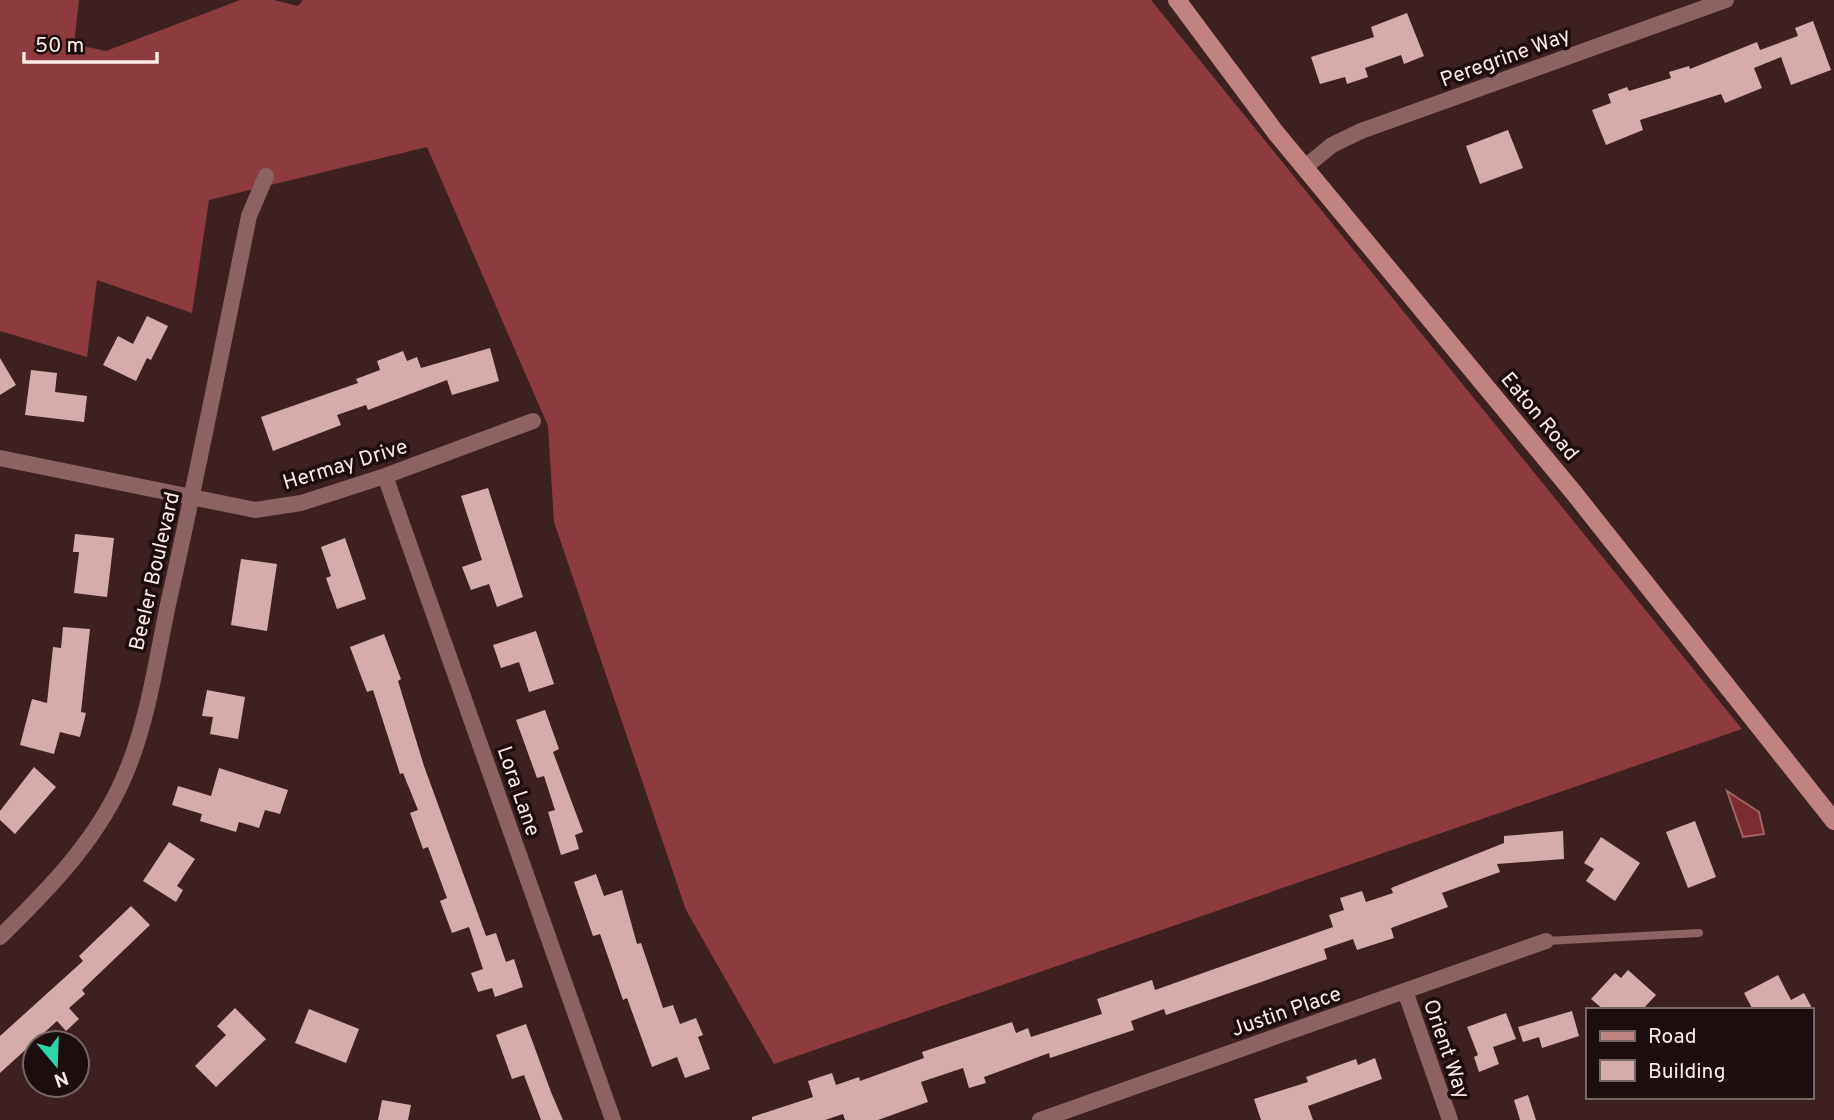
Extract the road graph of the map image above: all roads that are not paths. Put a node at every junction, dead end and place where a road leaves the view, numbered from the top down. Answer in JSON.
{"nodes":[{"id":1,"x":1177,"y":0,"type":"edge"},
{"id":2,"x":1726,"y":0,"type":"edge"},
{"id":3,"x":1305,"y":167,"type":"junction"},
{"id":4,"x":266,"y":176,"type":"dead end"},
{"id":5,"x":533,"y":421,"type":"dead end"},
{"id":6,"x":0,"y":458,"type":"edge"},
{"id":7,"x":385,"y":476,"type":"junction"},
{"id":8,"x":192,"y":498,"type":"junction"},
{"id":9,"x":1834,"y":821,"type":"edge"},
{"id":10,"x":1699,"y":933,"type":"dead end"},
{"id":11,"x":0,"y":937,"type":"edge"},
{"id":12,"x":1546,"y":941,"type":"joint"},
{"id":13,"x":1405,"y":991,"type":"junction"},
{"id":14,"x":613,"y":1120,"type":"edge"},
{"id":15,"x":1040,"y":1120,"type":"edge"},
{"id":16,"x":1450,"y":1120,"type":"edge"}],
"edges":[{"from":1,"to":3,"type":"street","name":"Eaton Road"},
{"from":2,"to":3,"type":"street","name":"Peregrine Way"},
{"from":3,"to":9,"type":"street","name":"Eaton Road"},
{"from":4,"to":8,"type":"street","name":"Beeler Boulevard"},
{"from":5,"to":7,"type":"street","name":"Hermay Drive"},
{"from":6,"to":8,"type":"street","name":"Hermay Drive"},
{"from":7,"to":8,"type":"street","name":"Hermay Drive"},
{"from":7,"to":14,"type":"street","name":"Lora Lane"},
{"from":8,"to":11,"type":"street","name":"Beeler Boulevard"},
{"from":10,"to":12,"type":"lane"},
{"from":12,"to":13,"type":"street","name":"Justin Place"},
{"from":13,"to":15,"type":"street","name":"Justin Place"},
{"from":13,"to":16,"type":"street","name":"Orient Way"}]}
